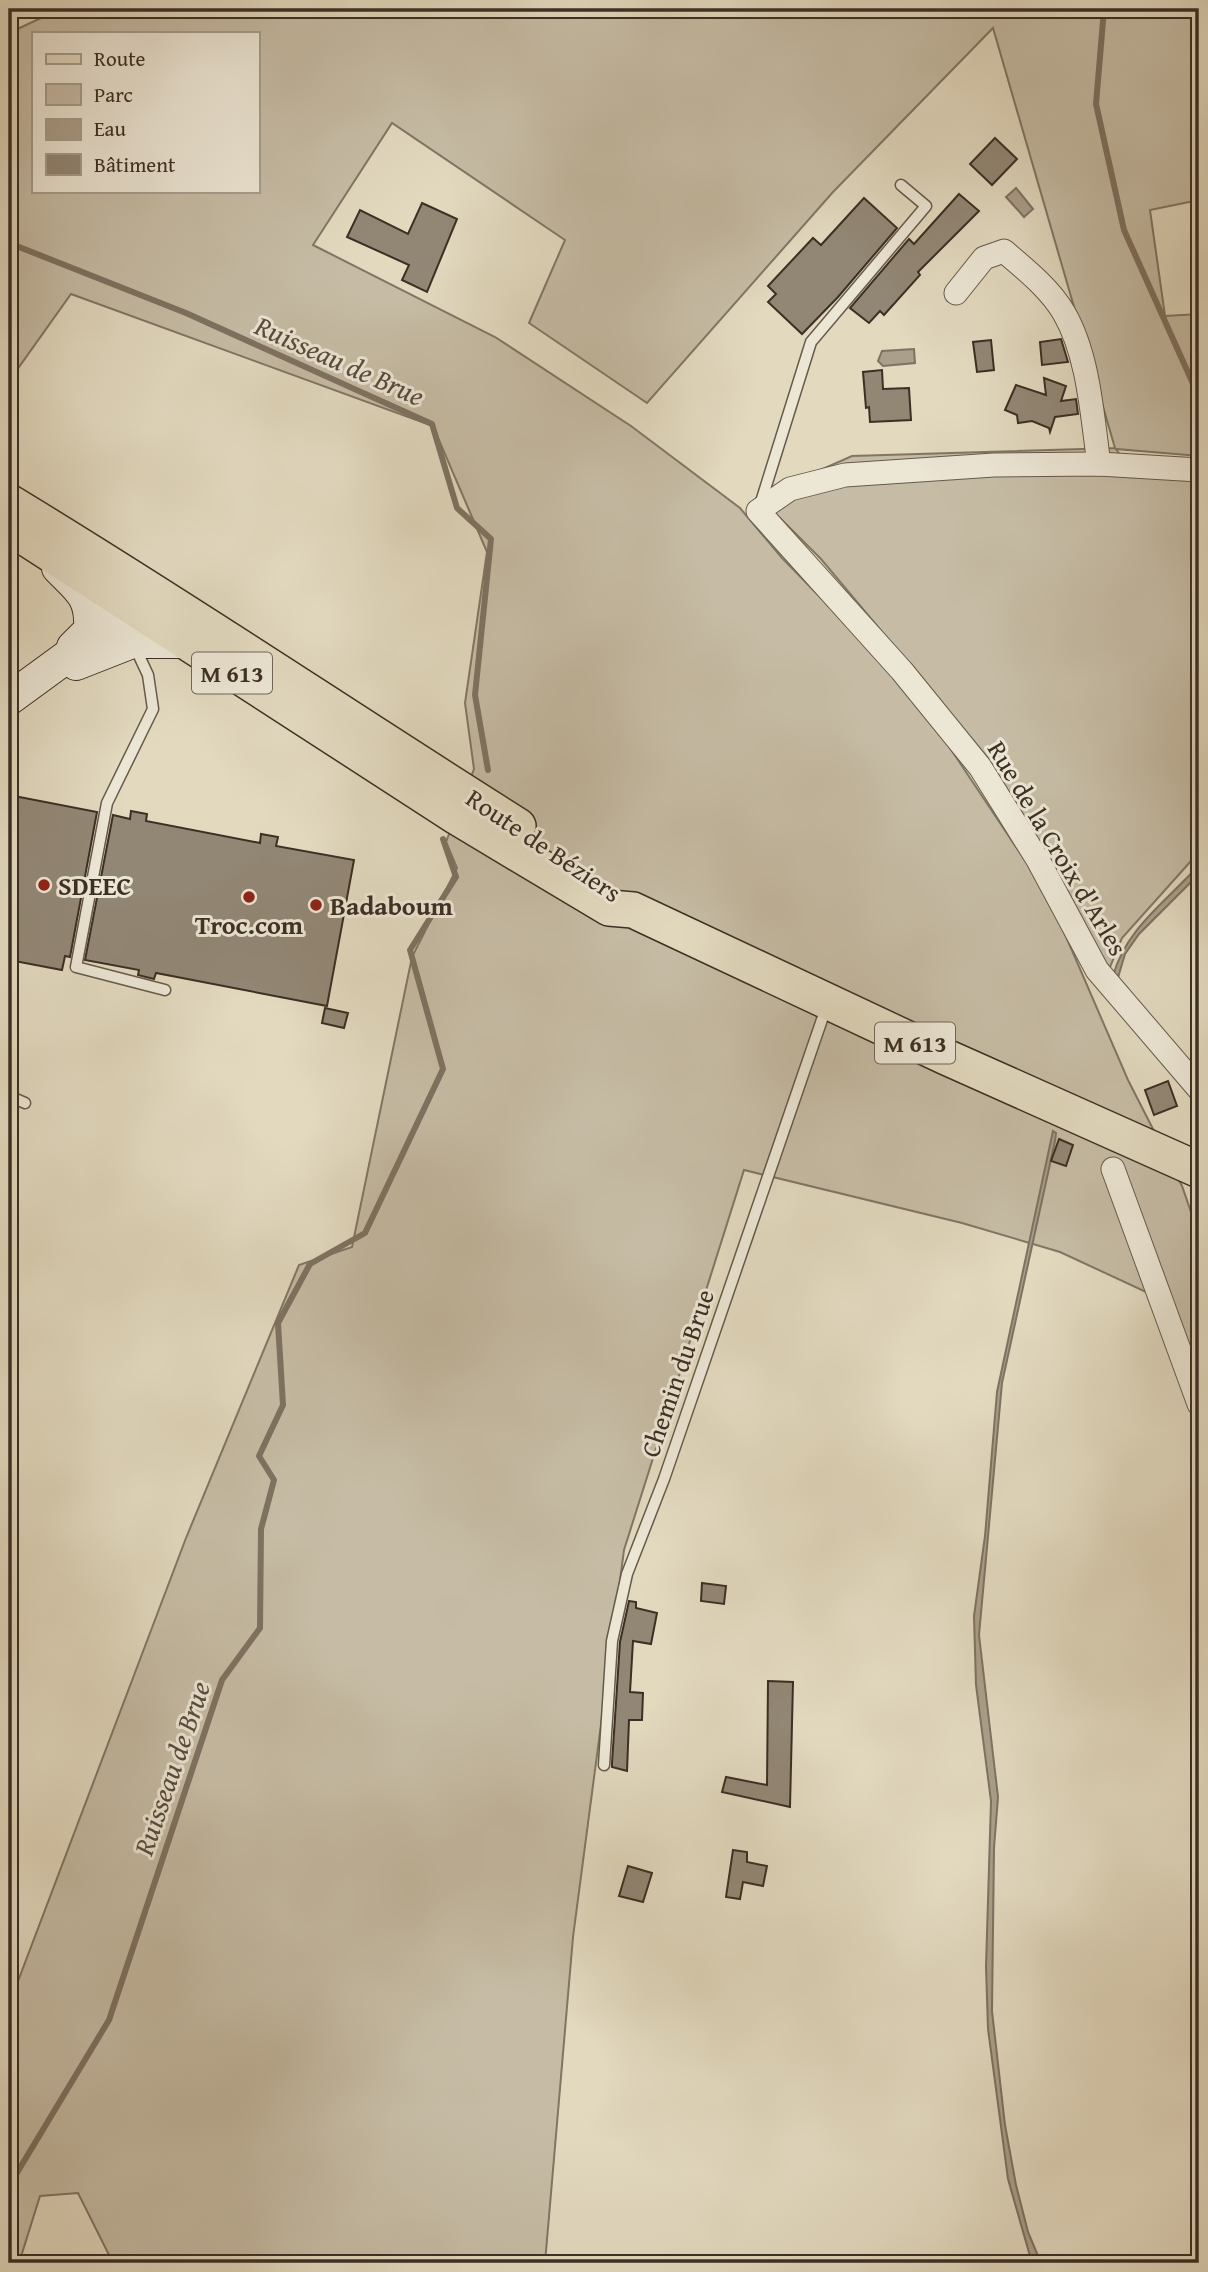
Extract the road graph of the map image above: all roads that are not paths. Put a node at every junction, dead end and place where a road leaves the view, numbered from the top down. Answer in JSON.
{"nodes":[{"id":1,"x":901,"y":185,"type":"dead end"},
{"id":2,"x":956,"y":293,"type":"dead end"},
{"id":3,"x":1099,"y":464,"type":"junction"},
{"id":4,"x":1199,"y":470,"type":"edge"},
{"id":5,"x":9,"y":502,"type":"edge"},
{"id":6,"x":758,"y":511,"type":"junction"},
{"id":7,"x":23,"y":537,"type":"edge"},
{"id":8,"x":127,"y":616,"type":"junction"},
{"id":9,"x":42,"y":677,"type":"junction"},
{"id":10,"x":9,"y":699,"type":"edge"},
{"id":11,"x":633,"y":909,"type":"junction"},
{"id":12,"x":165,"y":990,"type":"dead end"},
{"id":13,"x":828,"y":1003,"type":"junction"},
{"id":14,"x":1199,"y":1089,"type":"edge"},
{"id":15,"x":9,"y":1097,"type":"edge"},
{"id":16,"x":26,"y":1103,"type":"dead end"},
{"id":17,"x":1113,"y":1169,"type":"dead end"},
{"id":18,"x":1199,"y":1170,"type":"edge"},
{"id":19,"x":1199,"y":1404,"type":"edge"},
{"id":20,"x":604,"y":1765,"type":"dead end"}],
"edges":[{"from":1,"to":6,"type":"lane"},
{"from":2,"to":3,"type":"street"},
{"from":3,"to":4,"type":"street"},
{"from":3,"to":6,"type":"street"},
{"from":5,"to":8,"type":"main road","name":"Route de Béziers","number":"M 613"},
{"from":6,"to":14,"type":"street","name":"Rue de la Croix d'Arles"},
{"from":7,"to":8,"type":"main road","name":"Route de Béziers","number":"M 613"},
{"from":7,"to":8,"type":"street"},
{"from":8,"to":9,"type":"street"},
{"from":8,"to":9,"type":"street"},
{"from":8,"to":11,"type":"main road","name":"Route de Béziers","number":"M 613"},
{"from":8,"to":11,"type":"main road","name":"Route de Béziers","number":"M 613"},
{"from":8,"to":12,"type":"lane"},
{"from":9,"to":10,"type":"street"},
{"from":11,"to":13,"type":"main road","number":"M 613"},
{"from":13,"to":18,"type":"main road","number":"M 613"},
{"from":13,"to":20,"type":"lane","name":"Chemin du Brue"},
{"from":15,"to":16,"type":"lane"},
{"from":17,"to":19,"type":"street"}]}
